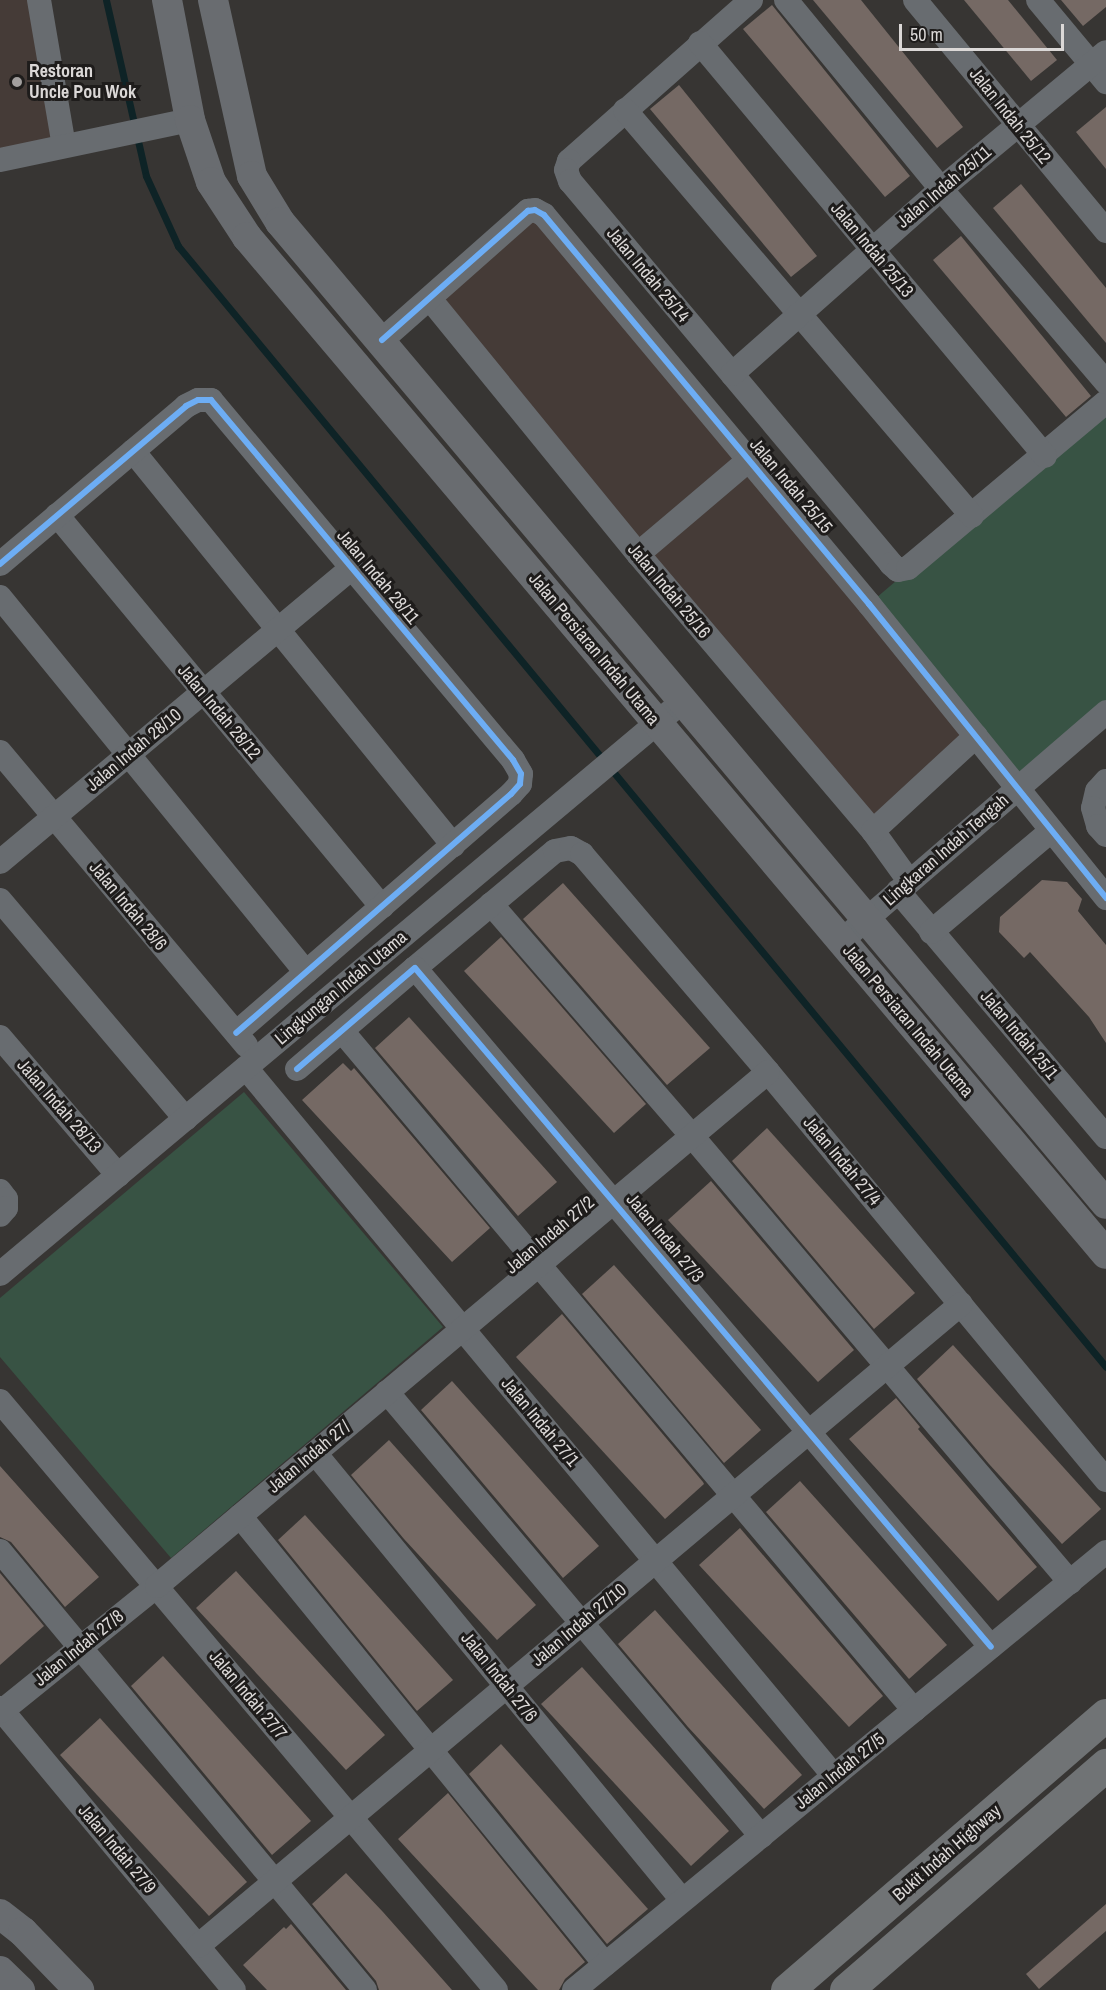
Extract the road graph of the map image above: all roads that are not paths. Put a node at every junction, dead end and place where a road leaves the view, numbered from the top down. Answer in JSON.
{"nodes":[{"id":1,"x":39,"y":0,"type":"edge"},
{"id":2,"x":167,"y":0,"type":"edge"},
{"id":3,"x":213,"y":0,"type":"edge"},
{"id":4,"x":751,"y":0,"type":"edge"},
{"id":5,"x":786,"y":0,"type":"edge"},
{"id":6,"x":915,"y":0,"type":"edge"},
{"id":7,"x":1038,"y":0,"type":"edge"},
{"id":8,"x":700,"y":43,"type":"junction"},
{"id":9,"x":1101,"y":66,"type":"edge"},
{"id":10,"x":625,"y":110,"type":"junction"},
{"id":11,"x":189,"y":120,"type":"junction"},
{"id":12,"x":1017,"y":125,"type":"junction"},
{"id":13,"x":64,"y":146,"type":"junction"},
{"id":14,"x":0,"y":160,"type":"edge"},
{"id":15,"x":941,"y":189,"type":"junction"},
{"id":16,"x":1106,"y":231,"type":"edge"},
{"id":17,"x":872,"y":249,"type":"junction"},
{"id":18,"x":430,"y":299,"type":"junction"},
{"id":19,"x":797,"y":314,"type":"junction"},
{"id":20,"x":382,"y":340,"type":"junction"},
{"id":21,"x":732,"y":374,"type":"junction"},
{"id":22,"x":1106,"y":382,"type":"edge"},
{"id":23,"x":1106,"y":402,"type":"edge"},
{"id":24,"x":133,"y":451,"type":"junction"},
{"id":25,"x":1045,"y":456,"type":"junction"},
{"id":26,"x":749,"y":460,"type":"junction"},
{"id":27,"x":57,"y":515,"type":"junction"},
{"id":28,"x":972,"y":516,"type":"junction"},
{"id":29,"x":638,"y":554,"type":"junction"},
{"id":30,"x":0,"y":564,"type":"edge"},
{"id":31,"x":351,"y":568,"type":"junction"},
{"id":32,"x":0,"y":597,"type":"edge"},
{"id":33,"x":279,"y":629,"type":"junction"},
{"id":34,"x":202,"y":693,"type":"junction"},
{"id":35,"x":683,"y":701,"type":"junction"},
{"id":36,"x":1106,"y":712,"type":"edge"},
{"id":37,"x":657,"y":723,"type":"junction"},
{"id":38,"x":975,"y":736,"type":"junction"},
{"id":39,"x":0,"y":752,"type":"edge"},
{"id":40,"x":128,"y":755,"type":"junction"},
{"id":41,"x":1102,"y":786,"type":"edge"},
{"id":42,"x":1018,"y":788,"type":"junction"},
{"id":43,"x":53,"y":818,"type":"junction"},
{"id":44,"x":873,"y":831,"type":"junction"},
{"id":45,"x":1051,"y":831,"type":"junction"},
{"id":46,"x":1106,"y":835,"type":"edge"},
{"id":47,"x":453,"y":845,"type":"junction"},
{"id":48,"x":0,"y":862,"type":"edge"},
{"id":49,"x":903,"y":886,"type":"junction"},
{"id":50,"x":1106,"y":898,"type":"edge"},
{"id":51,"x":0,"y":900,"type":"edge"},
{"id":52,"x":491,"y":904,"type":"junction"},
{"id":53,"x":381,"y":907,"type":"junction"},
{"id":54,"x":867,"y":918,"type":"junction"},
{"id":55,"x":931,"y":932,"type":"junction"},
{"id":56,"x":840,"y":942,"type":"junction"},
{"id":57,"x":415,"y":968,"type":"junction"},
{"id":58,"x":306,"y":972,"type":"junction"},
{"id":59,"x":342,"y":1031,"type":"junction"},
{"id":60,"x":236,"y":1033,"type":"junction"},
{"id":61,"x":0,"y":1037,"type":"edge"},
{"id":62,"x":252,"y":1063,"type":"junction"},
{"id":63,"x":297,"y":1069,"type":"dead end"},
{"id":64,"x":768,"y":1072,"type":"junction"},
{"id":65,"x":186,"y":1119,"type":"junction"},
{"id":66,"x":692,"y":1136,"type":"junction"},
{"id":67,"x":1106,"y":1137,"type":"edge"},
{"id":68,"x":118,"y":1175,"type":"junction"},
{"id":69,"x":0,"y":1191,"type":"edge"},
{"id":70,"x":614,"y":1201,"type":"junction"},
{"id":71,"x":1106,"y":1204,"type":"edge"},
{"id":72,"x":0,"y":1215,"type":"edge"},
{"id":73,"x":1106,"y":1254,"type":"edge"},
{"id":74,"x":540,"y":1264,"type":"junction"},
{"id":75,"x":0,"y":1274,"type":"edge"},
{"id":76,"x":961,"y":1304,"type":"junction"},
{"id":77,"x":463,"y":1329,"type":"junction"},
{"id":78,"x":887,"y":1366,"type":"junction"},
{"id":79,"x":387,"y":1392,"type":"junction"},
{"id":80,"x":0,"y":1401,"type":"edge"},
{"id":81,"x":809,"y":1432,"type":"junction"},
{"id":82,"x":315,"y":1453,"type":"junction"},
{"id":83,"x":1106,"y":1480,"type":"edge"},
{"id":84,"x":734,"y":1495,"type":"junction"},
{"id":85,"x":240,"y":1516,"type":"junction"},
{"id":86,"x":0,"y":1551,"type":"edge"},
{"id":87,"x":1106,"y":1552,"type":"edge"},
{"id":88,"x":656,"y":1561,"type":"junction"},
{"id":89,"x":1070,"y":1582,"type":"junction"},
{"id":90,"x":157,"y":1586,"type":"junction"},
{"id":91,"x":582,"y":1623,"type":"junction"},
{"id":92,"x":79,"y":1647,"type":"junction"},
{"id":93,"x":991,"y":1647,"type":"junction"},
{"id":94,"x":506,"y":1686,"type":"junction"},
{"id":95,"x":1,"y":1709,"type":"edge"},
{"id":96,"x":914,"y":1710,"type":"junction"},
{"id":97,"x":1106,"y":1715,"type":"edge"},
{"id":98,"x":431,"y":1749,"type":"junction"},
{"id":99,"x":1106,"y":1765,"type":"edge"},
{"id":100,"x":834,"y":1776,"type":"junction"},
{"id":101,"x":351,"y":1817,"type":"junction"},
{"id":102,"x":761,"y":1836,"type":"junction"},
{"id":103,"x":274,"y":1881,"type":"junction"},
{"id":104,"x":682,"y":1900,"type":"junction"},
{"id":105,"x":0,"y":1914,"type":"edge"},
{"id":106,"x":198,"y":1946,"type":"junction"},
{"id":107,"x":605,"y":1964,"type":"junction"},
{"id":108,"x":0,"y":1971,"type":"edge"},
{"id":109,"x":20,"y":1990,"type":"edge"},
{"id":110,"x":79,"y":1990,"type":"edge"},
{"id":111,"x":234,"y":1990,"type":"edge"},
{"id":112,"x":365,"y":1990,"type":"edge"},
{"id":113,"x":496,"y":1990,"type":"edge"},
{"id":114,"x":574,"y":1990,"type":"edge"},
{"id":115,"x":787,"y":1990,"type":"edge"},
{"id":116,"x":846,"y":1990,"type":"edge"}],
"edges":[{"from":1,"to":13,"type":"street"},
{"from":2,"to":11,"type":"main road","name":"Jalan Persiaran Indah Utama"},
{"from":3,"to":20,"type":"main road","name":"Jalan Persiaran Indah Utama"},
{"from":4,"to":8,"type":"street","name":"Jalan Indah 25/14"},
{"from":5,"to":15,"type":"street"},
{"from":6,"to":12,"type":"street","name":"Jalan Indah 25/12"},
{"from":7,"to":9,"type":"street"},
{"from":8,"to":10,"type":"street","name":"Jalan Indah 25/14"},
{"from":8,"to":17,"type":"street","name":"Jalan Indah 25/13"},
{"from":9,"to":12,"type":"street","name":"Jalan Indah 25/11"},
{"from":10,"to":19,"type":"street"},
{"from":10,"to":21,"type":"street","name":"Jalan Indah 25/14"},
{"from":11,"to":13,"type":"street"},
{"from":11,"to":37,"type":"main road","name":"Jalan Persiaran Indah Utama"},
{"from":12,"to":15,"type":"street","name":"Jalan Indah 25/11"},
{"from":12,"to":16,"type":"street","name":"Jalan Indah 25/12"},
{"from":13,"to":14,"type":"street"},
{"from":15,"to":17,"type":"street","name":"Jalan Indah 25/11"},
{"from":15,"to":22,"type":"street"},
{"from":17,"to":19,"type":"street","name":"Jalan Indah 25/11"},
{"from":17,"to":25,"type":"street","name":"Jalan Indah 25/13"},
{"from":18,"to":20,"type":"street"},
{"from":18,"to":26,"type":"street","name":"Jalan Indah 25/15"},
{"from":18,"to":29,"type":"street","name":"Jalan Indah 25/16"},
{"from":19,"to":21,"type":"street","name":"Jalan Indah 25/11"},
{"from":19,"to":28,"type":"street"},
{"from":20,"to":35,"type":"main road","name":"Jalan Persiaran Indah Utama"},
{"from":21,"to":28,"type":"street","name":"Jalan Indah 25/14"},
{"from":23,"to":25,"type":"street"},
{"from":24,"to":27,"type":"street"},
{"from":24,"to":31,"type":"street","name":"Jalan Indah 28/11"},
{"from":24,"to":33,"type":"street"},
{"from":25,"to":28,"type":"street"},
{"from":26,"to":29,"type":"street"},
{"from":26,"to":38,"type":"street","name":"Jalan Indah 25/15"},
{"from":27,"to":30,"type":"street"},
{"from":27,"to":34,"type":"street","name":"Jalan Indah 28/12"},
{"from":29,"to":44,"type":"street","name":"Jalan Indah 25/16"},
{"from":31,"to":33,"type":"street","name":"Jalan Indah 28/10"},
{"from":31,"to":47,"type":"street","name":"Jalan Indah 28/11"},
{"from":32,"to":40,"type":"street"},
{"from":33,"to":34,"type":"street","name":"Jalan Indah 28/10"},
{"from":33,"to":47,"type":"street"},
{"from":34,"to":40,"type":"street","name":"Jalan Indah 28/10"},
{"from":34,"to":53,"type":"street","name":"Jalan Indah 28/12"},
{"from":35,"to":37,"type":"street","name":"Lingkungan Indah Utama"},
{"from":35,"to":54,"type":"main road","name":"Jalan Persiaran Indah Utama"},
{"from":36,"to":42,"type":"street","name":"Lingkaran Indah Tengah"},
{"from":37,"to":56,"type":"main road","name":"Jalan Persiaran Indah Utama"},
{"from":37,"to":62,"type":"street","name":"Lingkungan Indah Utama"},
{"from":38,"to":42,"type":"street","name":"Jalan Indah 25/15"},
{"from":38,"to":44,"type":"street"},
{"from":39,"to":43,"type":"street","name":"Jalan Indah 28/6"},
{"from":40,"to":43,"type":"street","name":"Jalan Indah 28/10"},
{"from":40,"to":58,"type":"street"},
{"from":41,"to":46,"type":"street"},
{"from":42,"to":45,"type":"street","name":"Jalan Indah 25/15"},
{"from":42,"to":49,"type":"street","name":"Lingkaran Indah Tengah"},
{"from":43,"to":48,"type":"street","name":"Jalan Indah 28/10"},
{"from":43,"to":60,"type":"street","name":"Jalan Indah 28/6"},
{"from":44,"to":49,"type":"street","name":"Jalan Indah 25/16"},
{"from":45,"to":50,"type":"street","name":"Jalan Indah 25/15"},
{"from":45,"to":55,"type":"street"},
{"from":47,"to":53,"type":"street"},
{"from":49,"to":54,"type":"street","name":"Lingkaran Indah Tengah"},
{"from":49,"to":55,"type":"street","name":"Jalan Indah 25/1"},
{"from":51,"to":65,"type":"street"},
{"from":52,"to":57,"type":"street"},
{"from":52,"to":64,"type":"street","name":"Jalan Indah 27/4"},
{"from":52,"to":66,"type":"street"},
{"from":53,"to":58,"type":"street"},
{"from":54,"to":56,"type":"street","name":"Lingkaran Indah Tengah"},
{"from":54,"to":71,"type":"main road","name":"Jalan Persiaran Indah Utama"},
{"from":55,"to":67,"type":"street","name":"Jalan Indah 25/1"},
{"from":56,"to":73,"type":"main road","name":"Jalan Persiaran Indah Utama"},
{"from":57,"to":59,"type":"street"},
{"from":57,"to":70,"type":"street","name":"Jalan Indah 27/3"},
{"from":58,"to":60,"type":"street"},
{"from":59,"to":63,"type":"street"},
{"from":59,"to":74,"type":"street"},
{"from":60,"to":62,"type":"street","name":"Jalan Indah 28/6"},
{"from":61,"to":68,"type":"street","name":"Jalan Indah 28/13"},
{"from":62,"to":65,"type":"street","name":"Lingkungan Indah Utama"},
{"from":62,"to":77,"type":"street","name":"Jalan Indah 27/1"},
{"from":64,"to":66,"type":"street","name":"Jalan Indah 27/2"},
{"from":64,"to":76,"type":"street","name":"Jalan Indah 27/4"},
{"from":65,"to":68,"type":"street","name":"Lingkungan Indah Utama"},
{"from":66,"to":70,"type":"street","name":"Jalan Indah 27/2"},
{"from":66,"to":78,"type":"street"},
{"from":68,"to":75,"type":"street","name":"Lingkungan Indah Utama"},
{"from":69,"to":72,"type":"street"},
{"from":70,"to":74,"type":"street","name":"Jalan Indah 27/2"},
{"from":70,"to":81,"type":"street","name":"Jalan Indah 27/3"},
{"from":74,"to":77,"type":"street","name":"Jalan Indah 27/2"},
{"from":74,"to":84,"type":"street"},
{"from":76,"to":78,"type":"street","name":"Jalan Indah 27/10"},
{"from":76,"to":83,"type":"street","name":"Jalan Indah 27/4"},
{"from":77,"to":79,"type":"street","name":"Jalan Indah 27/"},
{"from":77,"to":88,"type":"street","name":"Jalan Indah 27/1"},
{"from":78,"to":81,"type":"street","name":"Jalan Indah 27/10"},
{"from":78,"to":89,"type":"street"},
{"from":79,"to":82,"type":"street","name":"Jalan Indah 27/"},
{"from":79,"to":91,"type":"street"},
{"from":80,"to":90,"type":"street","name":"Jalan Indah 27/7"},
{"from":81,"to":84,"type":"street","name":"Jalan Indah 27/10"},
{"from":81,"to":93,"type":"street","name":"Jalan Indah 27/3"},
{"from":82,"to":85,"type":"street","name":"Jalan Indah 27/"},
{"from":82,"to":94,"type":"street","name":"Jalan Indah 27/6"},
{"from":84,"to":88,"type":"street","name":"Jalan Indah 27/10"},
{"from":84,"to":96,"type":"street"},
{"from":85,"to":90,"type":"street","name":"Jalan Indah 27/"},
{"from":85,"to":98,"type":"street"},
{"from":86,"to":92,"type":"street"},
{"from":87,"to":89,"type":"street","name":"Jalan Indah 27/5"},
{"from":88,"to":91,"type":"street","name":"Jalan Indah 27/10"},
{"from":88,"to":100,"type":"street","name":"Jalan Indah 27/1"},
{"from":89,"to":93,"type":"street","name":"Jalan Indah 27/5"},
{"from":90,"to":92,"type":"street","name":"Jalan Indah 27/8"},
{"from":90,"to":101,"type":"street","name":"Jalan Indah 27/7"},
{"from":91,"to":94,"type":"street","name":"Jalan Indah 27/10"},
{"from":91,"to":102,"type":"street"},
{"from":92,"to":95,"type":"street","name":"Jalan Indah 27/8"},
{"from":92,"to":103,"type":"street"},
{"from":93,"to":96,"type":"street","name":"Jalan Indah 27/5"},
{"from":94,"to":98,"type":"street","name":"Jalan Indah 27/10"},
{"from":94,"to":104,"type":"street","name":"Jalan Indah 27/6"},
{"from":95,"to":106,"type":"street","name":"Jalan Indah 27/9"},
{"from":96,"to":100,"type":"street","name":"Jalan Indah 27/5"},
{"from":97,"to":115,"type":"highway","name":"Bukit Indah Highway"},
{"from":98,"to":101,"type":"street","name":"Jalan Indah 27/10"},
{"from":98,"to":107,"type":"street"},
{"from":99,"to":116,"type":"highway","name":"Bukit Indah Highway"},
{"from":100,"to":102,"type":"street","name":"Jalan Indah 27/5"},
{"from":101,"to":103,"type":"street","name":"Jalan Indah 27/10"},
{"from":101,"to":113,"type":"street","name":"Jalan Indah 27/7"},
{"from":102,"to":104,"type":"street","name":"Jalan Indah 27/5"},
{"from":103,"to":106,"type":"street","name":"Jalan Indah 27/10"},
{"from":103,"to":112,"type":"street"},
{"from":104,"to":107,"type":"street","name":"Jalan Indah 27/5"},
{"from":105,"to":110,"type":"main road"},
{"from":106,"to":111,"type":"street","name":"Jalan Indah 27/9"},
{"from":107,"to":114,"type":"street","name":"Jalan Indah 27/5"},
{"from":108,"to":109,"type":"main road"}]}
